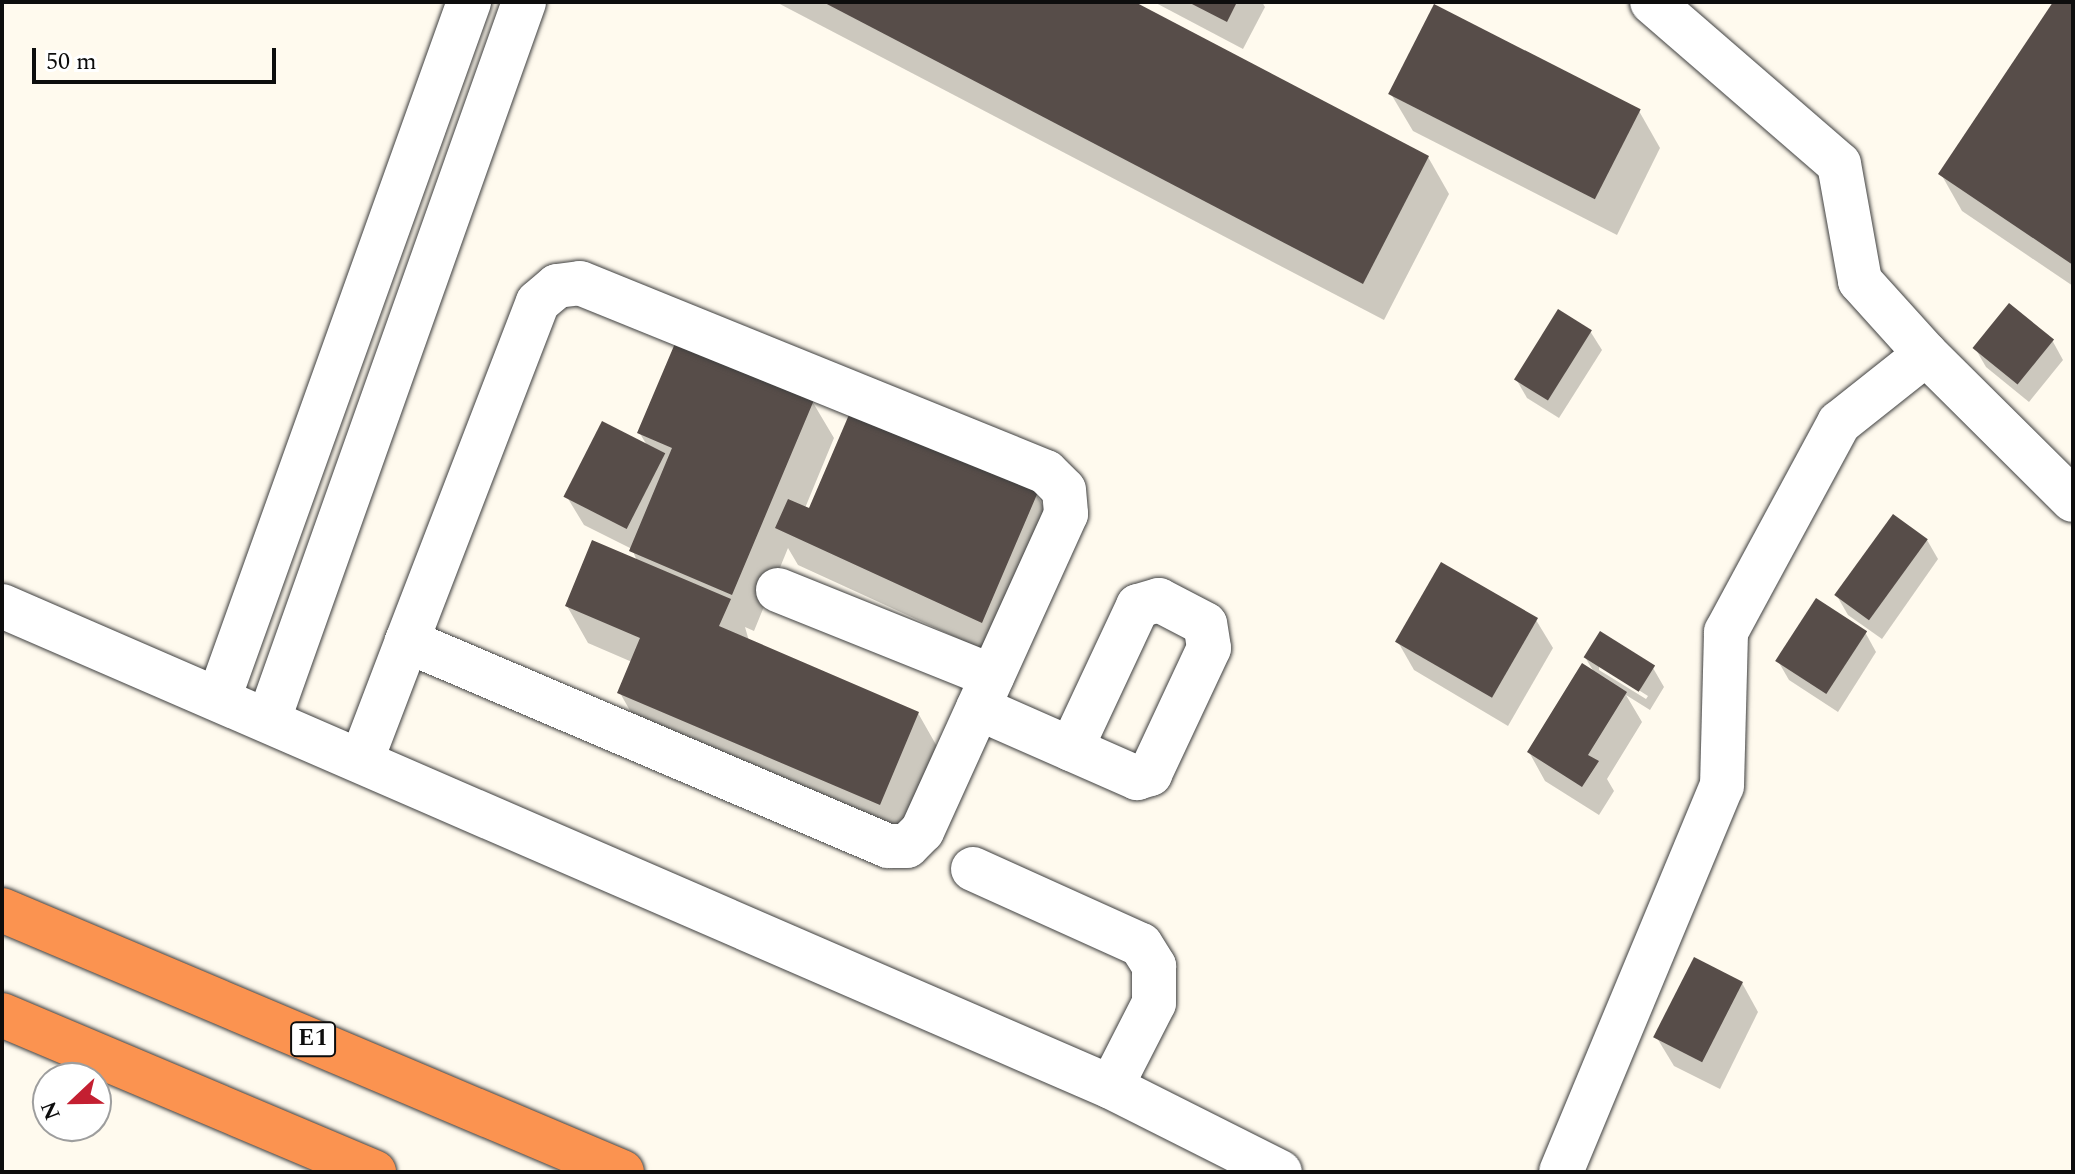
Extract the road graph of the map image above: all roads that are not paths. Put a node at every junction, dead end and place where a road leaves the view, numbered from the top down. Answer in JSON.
{"nodes":[{"id":1,"x":469,"y":2,"type":"edge"},
{"id":2,"x":524,"y":2,"type":"edge"},
{"id":3,"x":1652,"y":2,"type":"edge"},
{"id":4,"x":1926,"y":354,"type":"junction"},
{"id":5,"x":2073,"y":500,"type":"edge"},
{"id":6,"x":778,"y":590,"type":"dead end"},
{"id":7,"x":2,"y":606,"type":"edge"},
{"id":8,"x":407,"y":641,"type":"junction"},
{"id":9,"x":985,"y":692,"type":"junction"},
{"id":10,"x":219,"y":698,"type":"junction"},
{"id":11,"x":269,"y":719,"type":"junction"},
{"id":12,"x":1071,"y":749,"type":"dead end"},
{"id":13,"x":362,"y":759,"type":"junction"},
{"id":14,"x":973,"y":869,"type":"dead end"},
{"id":15,"x":2,"y":910,"type":"edge"},
{"id":16,"x":2,"y":1015,"type":"edge"},
{"id":17,"x":1111,"y":1087,"type":"junction"},
{"id":18,"x":374,"y":1172,"type":"edge"},
{"id":19,"x":622,"y":1172,"type":"edge"},
{"id":20,"x":1280,"y":1172,"type":"edge"},
{"id":21,"x":1561,"y":1172,"type":"edge"}],
"edges":[{"from":1,"to":10,"type":"street"},
{"from":2,"to":11,"type":"street"},
{"from":3,"to":4,"type":"street"},
{"from":4,"to":5,"type":"street"},
{"from":4,"to":21,"type":"street"},
{"from":6,"to":9,"type":"street"},
{"from":7,"to":10,"type":"street"},
{"from":8,"to":9,"type":"street"},
{"from":8,"to":9,"type":"street"},
{"from":8,"to":13,"type":"street"},
{"from":9,"to":12,"type":"street"},
{"from":10,"to":11,"type":"street"},
{"from":11,"to":13,"type":"street"},
{"from":13,"to":17,"type":"street"},
{"from":14,"to":17,"type":"street"},
{"from":15,"to":19,"type":"highway","number":"E1"},
{"from":16,"to":18,"type":"highway"},
{"from":17,"to":20,"type":"street"}]}
